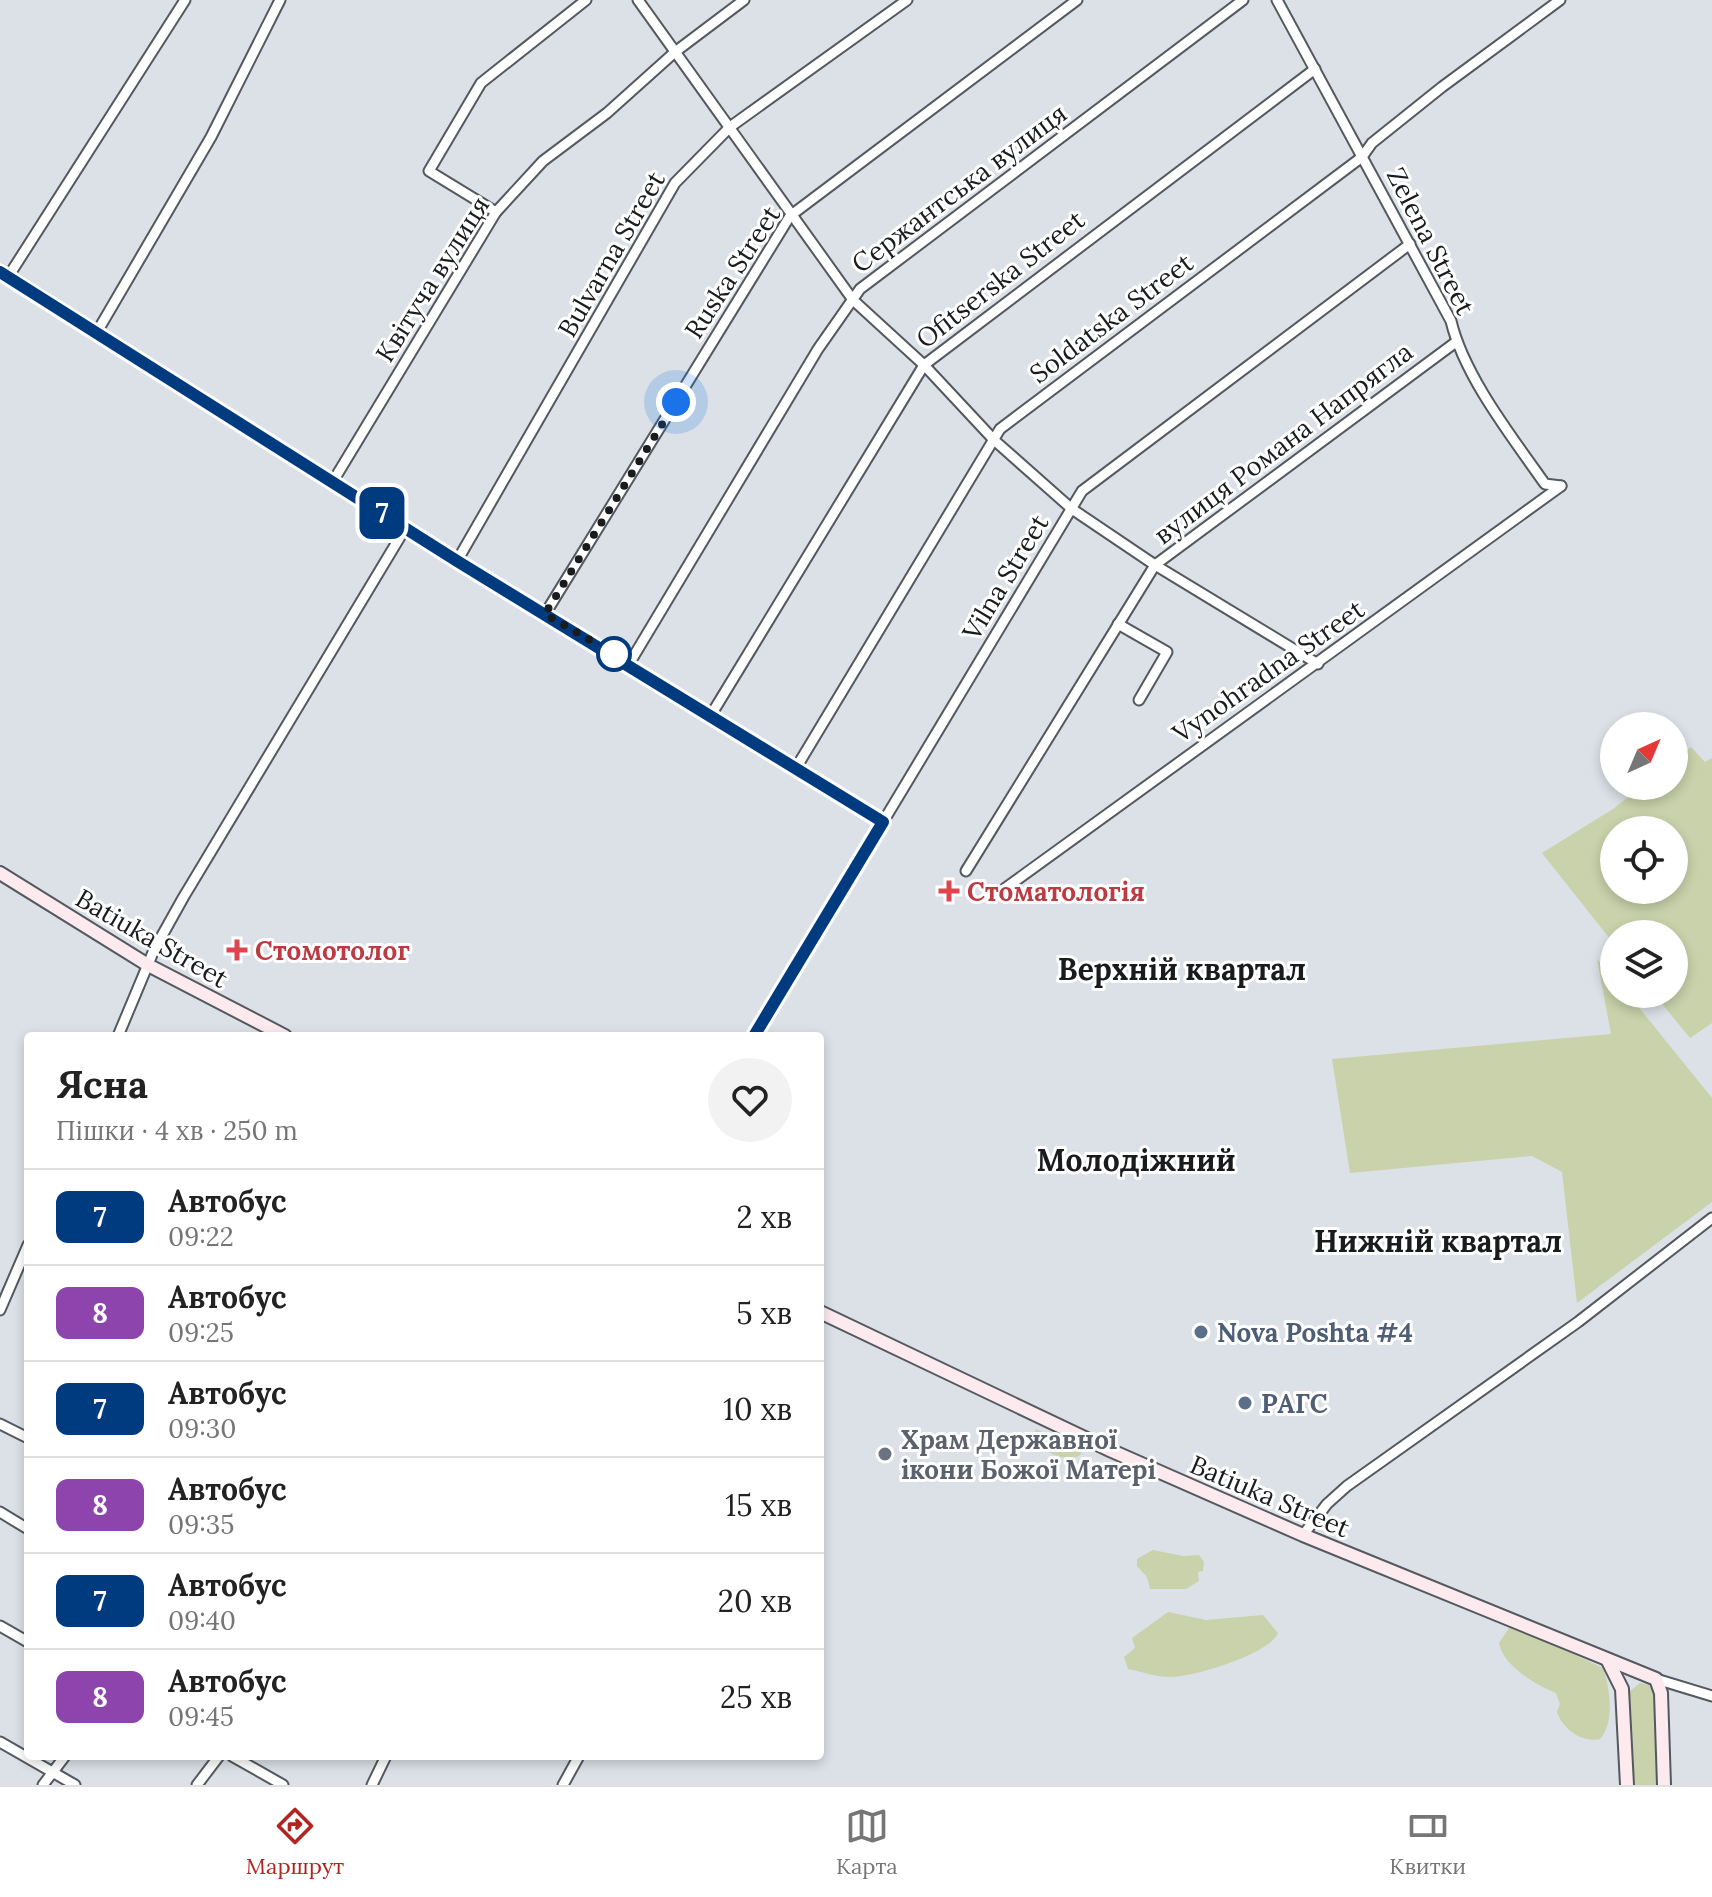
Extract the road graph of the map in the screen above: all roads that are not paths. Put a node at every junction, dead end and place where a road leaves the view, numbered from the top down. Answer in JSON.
{"nodes":[{"id":1,"x":185,"y":0,"type":"edge"},
{"id":2,"x":280,"y":0,"type":"edge"},
{"id":3,"x":586,"y":0,"type":"edge"},
{"id":4,"x":638,"y":0,"type":"edge"},
{"id":5,"x":744,"y":0,"type":"edge"},
{"id":6,"x":907,"y":0,"type":"edge"},
{"id":7,"x":1077,"y":0,"type":"edge"},
{"id":8,"x":1243,"y":0,"type":"edge"},
{"id":9,"x":1277,"y":0,"type":"edge"},
{"id":10,"x":1560,"y":0,"type":"edge"},
{"id":11,"x":675,"y":52,"type":"junction"},
{"id":12,"x":1315,"y":69,"type":"junction"},
{"id":13,"x":730,"y":127,"type":"junction"},
{"id":14,"x":1362,"y":157,"type":"junction"},
{"id":15,"x":496,"y":212,"type":"junction"},
{"id":16,"x":790,"y":216,"type":"junction"},
{"id":17,"x":1410,"y":244,"type":"junction"},
{"id":18,"x":4,"y":274,"type":"edge"},
{"id":19,"x":853,"y":300,"type":"junction"},
{"id":20,"x":97,"y":332,"type":"junction"},
{"id":21,"x":1456,"y":342,"type":"junction"},
{"id":22,"x":924,"y":365,"type":"junction"},
{"id":23,"x":994,"y":440,"type":"junction"},
{"id":24,"x":332,"y":483,"type":"junction"},
{"id":25,"x":1561,"y":486,"type":"joint"},
{"id":26,"x":1072,"y":509,"type":"junction"},
{"id":27,"x":406,"y":527,"type":"junction"},
{"id":28,"x":457,"y":561,"type":"junction"},
{"id":29,"x":1155,"y":565,"type":"junction"},
{"id":30,"x":545,"y":614,"type":"junction"},
{"id":31,"x":1118,"y":624,"type":"junction"},
{"id":32,"x":629,"y":664,"type":"junction"},
{"id":33,"x":1318,"y":664,"type":"junction"},
{"id":34,"x":1139,"y":700,"type":"dead end"},
{"id":35,"x":711,"y":715,"type":"junction"},
{"id":36,"x":796,"y":768,"type":"junction"},
{"id":37,"x":883,"y":822,"type":"junction"},
{"id":38,"x":966,"y":871,"type":"dead end"},
{"id":39,"x":0,"y":873,"type":"edge"},
{"id":40,"x":1000,"y":892,"type":"dead end"},
{"id":41,"x":148,"y":965,"type":"junction"},
{"id":42,"x":120,"y":1032,"type":"edge"},
{"id":43,"x":277,"y":1032,"type":"edge"},
{"id":44,"x":756,"y":1032,"type":"edge"},
{"id":45,"x":1712,"y":1218,"type":"edge"},
{"id":46,"x":24,"y":1254,"type":"edge"},
{"id":47,"x":0,"y":1310,"type":"edge"},
{"id":48,"x":824,"y":1314,"type":"edge"},
{"id":49,"x":0,"y":1424,"type":"edge"},
{"id":50,"x":24,"y":1436,"type":"edge"},
{"id":51,"x":0,"y":1512,"type":"edge"},
{"id":52,"x":24,"y":1527,"type":"edge"},
{"id":53,"x":1303,"y":1535,"type":"junction"},
{"id":54,"x":0,"y":1626,"type":"edge"},
{"id":55,"x":24,"y":1640,"type":"edge"},
{"id":56,"x":1608,"y":1661,"type":"junction"},
{"id":57,"x":1656,"y":1679,"type":"junction"},
{"id":58,"x":1712,"y":1696,"type":"edge"},
{"id":59,"x":0,"y":1742,"type":"edge"},
{"id":60,"x":24,"y":1756,"type":"edge"},
{"id":61,"x":32,"y":1760,"type":"edge"},
{"id":62,"x":62,"y":1760,"type":"edge"},
{"id":63,"x":216,"y":1760,"type":"edge"},
{"id":64,"x":239,"y":1760,"type":"edge"},
{"id":65,"x":384,"y":1760,"type":"edge"},
{"id":66,"x":577,"y":1760,"type":"edge"},
{"id":67,"x":53,"y":1772,"type":"junction"},
{"id":68,"x":43,"y":1785,"type":"edge"},
{"id":69,"x":75,"y":1785,"type":"edge"},
{"id":70,"x":197,"y":1785,"type":"edge"},
{"id":71,"x":283,"y":1785,"type":"edge"},
{"id":72,"x":372,"y":1785,"type":"edge"},
{"id":73,"x":563,"y":1785,"type":"edge"},
{"id":74,"x":1627,"y":1785,"type":"edge"},
{"id":75,"x":1664,"y":1785,"type":"edge"}],
"edges":[{"from":1,"to":18,"type":"street"},
{"from":2,"to":20,"type":"street"},
{"from":3,"to":15,"type":"street"},
{"from":4,"to":11,"type":"street"},
{"from":5,"to":11,"type":"street","name":"Квітуча вулиця"},
{"from":6,"to":13,"type":"street","name":"Bulvarna Street"},
{"from":7,"to":16,"type":"street","name":"Ruska Street"},
{"from":8,"to":19,"type":"street","name":"Сержантська вулиця"},
{"from":9,"to":12,"type":"street","name":"Zelena Street"},
{"from":10,"to":14,"type":"street","name":"Soldatska Street"},
{"from":11,"to":13,"type":"street"},
{"from":11,"to":15,"type":"street","name":"Квітуча вулиця"},
{"from":12,"to":14,"type":"street","name":"Zelena Street"},
{"from":12,"to":22,"type":"street","name":"Ofitserska Street"},
{"from":13,"to":16,"type":"street"},
{"from":13,"to":28,"type":"street","name":"Bulvarna Street"},
{"from":14,"to":17,"type":"street","name":"Zelena Street"},
{"from":14,"to":23,"type":"street","name":"Soldatska Street"},
{"from":15,"to":24,"type":"street","name":"Квітуча вулиця"},
{"from":16,"to":19,"type":"street"},
{"from":16,"to":30,"type":"street","name":"Ruska Street"},
{"from":17,"to":21,"type":"street","name":"Zelena Street"},
{"from":17,"to":26,"type":"street","name":"Vilna Street"},
{"from":18,"to":20,"type":"street"},
{"from":19,"to":22,"type":"street"},
{"from":19,"to":32,"type":"street","name":"Сержантська вулиця"},
{"from":20,"to":24,"type":"street"},
{"from":21,"to":25,"type":"street","name":"Zelena Street"},
{"from":21,"to":29,"type":"street","name":"вулиця Романа Напрягла"},
{"from":22,"to":23,"type":"street"},
{"from":22,"to":35,"type":"street","name":"Ofitserska Street"},
{"from":23,"to":26,"type":"street"},
{"from":23,"to":36,"type":"street","name":"Soldatska Street"},
{"from":24,"to":27,"type":"street"},
{"from":25,"to":33,"type":"street","name":"Vynohradna Street"},
{"from":26,"to":29,"type":"street"},
{"from":26,"to":37,"type":"street","name":"Vilna Street"},
{"from":27,"to":28,"type":"street"},
{"from":27,"to":41,"type":"street"},
{"from":28,"to":30,"type":"street"},
{"from":29,"to":31,"type":"street","name":"вулиця Романа Напрягла"},
{"from":29,"to":33,"type":"street"},
{"from":30,"to":32,"type":"street"},
{"from":31,"to":34,"type":"street"},
{"from":31,"to":38,"type":"street","name":"вулиця Романа Напрягла"},
{"from":32,"to":35,"type":"street"},
{"from":33,"to":40,"type":"street","name":"Vynohradna Street"},
{"from":35,"to":36,"type":"street"},
{"from":36,"to":37,"type":"street"},
{"from":37,"to":44,"type":"street","name":"Vilna Street"},
{"from":39,"to":41,"type":"street","name":"Batiuka Street"},
{"from":41,"to":42,"type":"street"},
{"from":41,"to":43,"type":"street","name":"Batiuka Street"},
{"from":45,"to":53,"type":"street"},
{"from":46,"to":47,"type":"street"},
{"from":48,"to":53,"type":"street","name":"Batiuka Street"},
{"from":49,"to":50,"type":"street"},
{"from":51,"to":52,"type":"street"},
{"from":53,"to":56,"type":"street","name":"Batiuka Street"},
{"from":54,"to":55,"type":"street"},
{"from":56,"to":57,"type":"street","name":"Batiuka Street"},
{"from":56,"to":74,"type":"street"},
{"from":57,"to":58,"type":"street","name":"Batiuka Street"},
{"from":57,"to":75,"type":"street"},
{"from":59,"to":60,"type":"street"},
{"from":61,"to":67,"type":"street"},
{"from":62,"to":67,"type":"street"},
{"from":63,"to":70,"type":"street"},
{"from":64,"to":71,"type":"street"},
{"from":65,"to":72,"type":"street"},
{"from":66,"to":73,"type":"street"},
{"from":67,"to":68,"type":"street"},
{"from":67,"to":69,"type":"street"}]}
